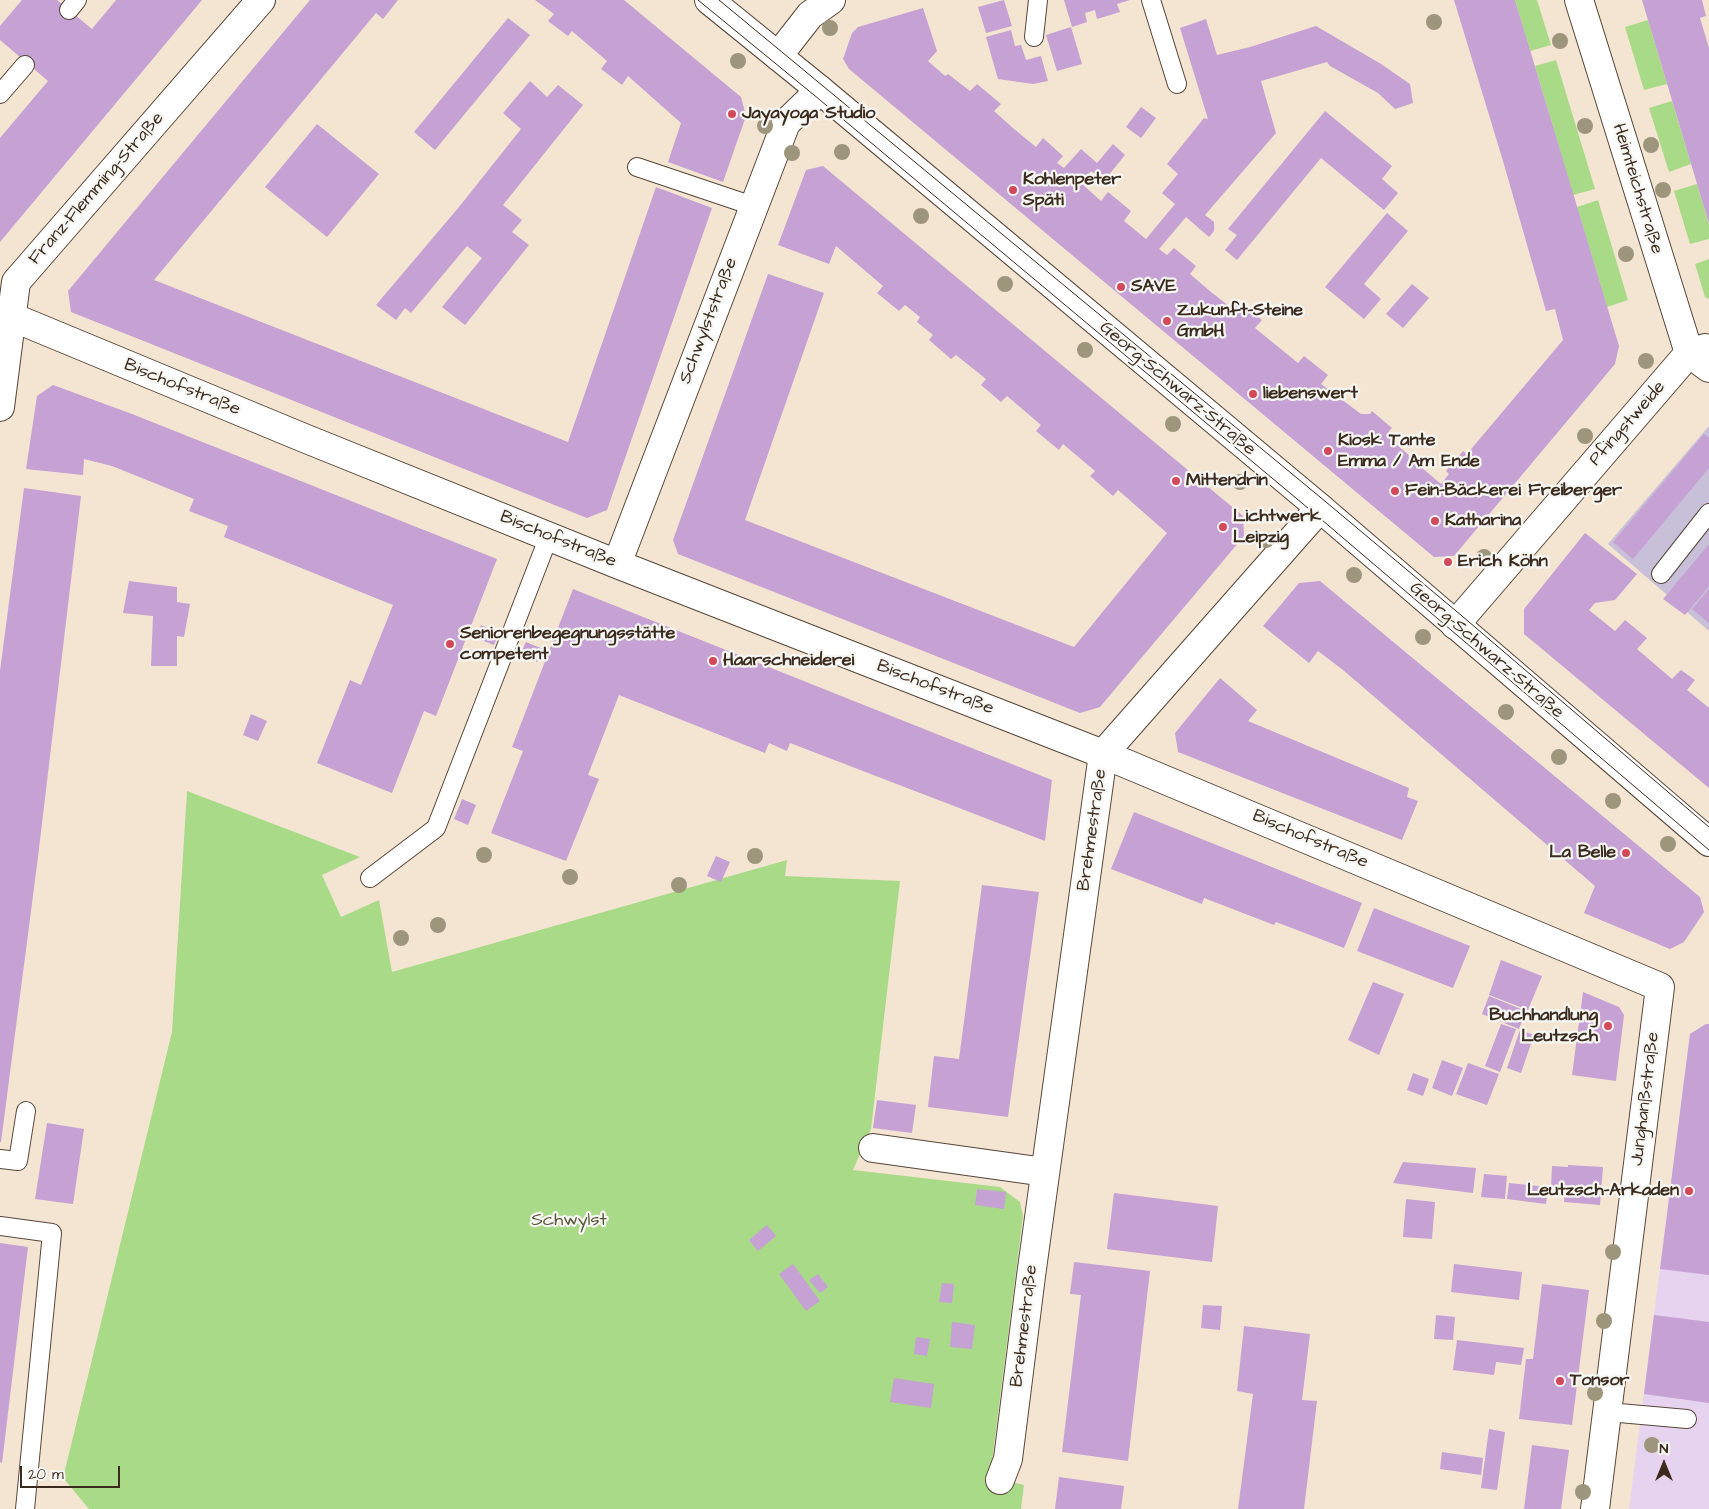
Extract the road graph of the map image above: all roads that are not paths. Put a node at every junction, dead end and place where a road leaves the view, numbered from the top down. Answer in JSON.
{"nodes":[{"id":1,"x":261,"y":0,"type":"edge"},
{"id":2,"x":709,"y":0,"type":"edge"},
{"id":3,"x":830,"y":0,"type":"edge"},
{"id":4,"x":1038,"y":0,"type":"edge"},
{"id":5,"x":1151,"y":0,"type":"edge"},
{"id":6,"x":1579,"y":0,"type":"edge"},
{"id":7,"x":1034,"y":37,"type":"dead end"},
{"id":8,"x":778,"y":56,"type":"junction"},
{"id":9,"x":25,"y":65,"type":"dead end"},
{"id":10,"x":1177,"y":84,"type":"dead end"},
{"id":11,"x":820,"y":90,"type":"junction"},
{"id":12,"x":0,"y":94,"type":"edge"},
{"id":13,"x":637,"y":167,"type":"dead end"},
{"id":14,"x":753,"y":206,"type":"junction"},
{"id":15,"x":12,"y":317,"type":"junction"},
{"id":16,"x":1702,"y":356,"type":"edge"},
{"id":17,"x":0,"y":407,"type":"edge"},
{"id":18,"x":1320,"y":508,"type":"junction"},
{"id":19,"x":1709,"y":513,"type":"edge"},
{"id":20,"x":549,"y":536,"type":"junction"},
{"id":21,"x":617,"y":564,"type":"junction"},
{"id":22,"x":1661,"y":574,"type":"dead end"},
{"id":23,"x":1455,"y":625,"type":"junction"},
{"id":24,"x":1103,"y":754,"type":"junction"},
{"id":25,"x":1709,"y":842,"type":"edge"},
{"id":26,"x":370,"y":878,"type":"dead end"},
{"id":27,"x":1660,"y":987,"type":"joint"},
{"id":28,"x":26,"y":1110,"type":"dead end"},
{"id":29,"x":873,"y":1148,"type":"dead end"},
{"id":30,"x":0,"y":1159,"type":"edge"},
{"id":31,"x":1046,"y":1172,"type":"junction"},
{"id":32,"x":0,"y":1226,"type":"edge"},
{"id":33,"x":1608,"y":1412,"type":"junction"},
{"id":34,"x":1687,"y":1419,"type":"dead end"},
{"id":35,"x":1000,"y":1480,"type":"dead end"},
{"id":36,"x":25,"y":1509,"type":"edge"},
{"id":37,"x":1595,"y":1509,"type":"edge"}],
"edges":[{"from":1,"to":15,"type":"street","name":"Franz-Flemming-Straße"},
{"from":2,"to":8,"type":"street","name":"Georg-Schwarz-Straße"},
{"from":3,"to":8,"type":"street"},
{"from":4,"to":7,"type":"lane"},
{"from":5,"to":10,"type":"lane"},
{"from":6,"to":16,"type":"street","name":"Heimteichstraße"},
{"from":8,"to":11,"type":"street","name":"Georg-Schwarz-Straße"},
{"from":9,"to":12,"type":"lane"},
{"from":11,"to":14,"type":"street","name":"Schwylststraße"},
{"from":11,"to":18,"type":"street","name":"Georg-Schwarz-Straße"},
{"from":13,"to":14,"type":"lane"},
{"from":14,"to":21,"type":"street","name":"Schwylststraße"},
{"from":15,"to":17,"type":"street","name":"Franz-Flemming-Straße"},
{"from":15,"to":20,"type":"street","name":"Bischofstraße"},
{"from":16,"to":23,"type":"street","name":"Pfingstweide"},
{"from":18,"to":23,"type":"street","name":"Georg-Schwarz-Straße"},
{"from":18,"to":24,"type":"street","name":"Brehmestraße"},
{"from":19,"to":22,"type":"lane"},
{"from":20,"to":21,"type":"street","name":"Bischofstraße"},
{"from":20,"to":26,"type":"lane"},
{"from":21,"to":24,"type":"street","name":"Bischofstraße"},
{"from":23,"to":25,"type":"street","name":"Georg-Schwarz-Straße"},
{"from":24,"to":27,"type":"street","name":"Bischofstraße"},
{"from":24,"to":31,"type":"street","name":"Brehmestraße"},
{"from":27,"to":33,"type":"street","name":"Junghanßstraße"},
{"from":28,"to":30,"type":"lane"},
{"from":29,"to":31,"type":"street"},
{"from":31,"to":35,"type":"street","name":"Brehmestraße"},
{"from":32,"to":36,"type":"lane"},
{"from":33,"to":34,"type":"lane"},
{"from":33,"to":37,"type":"street","name":"Junghanßstraße"}]}
